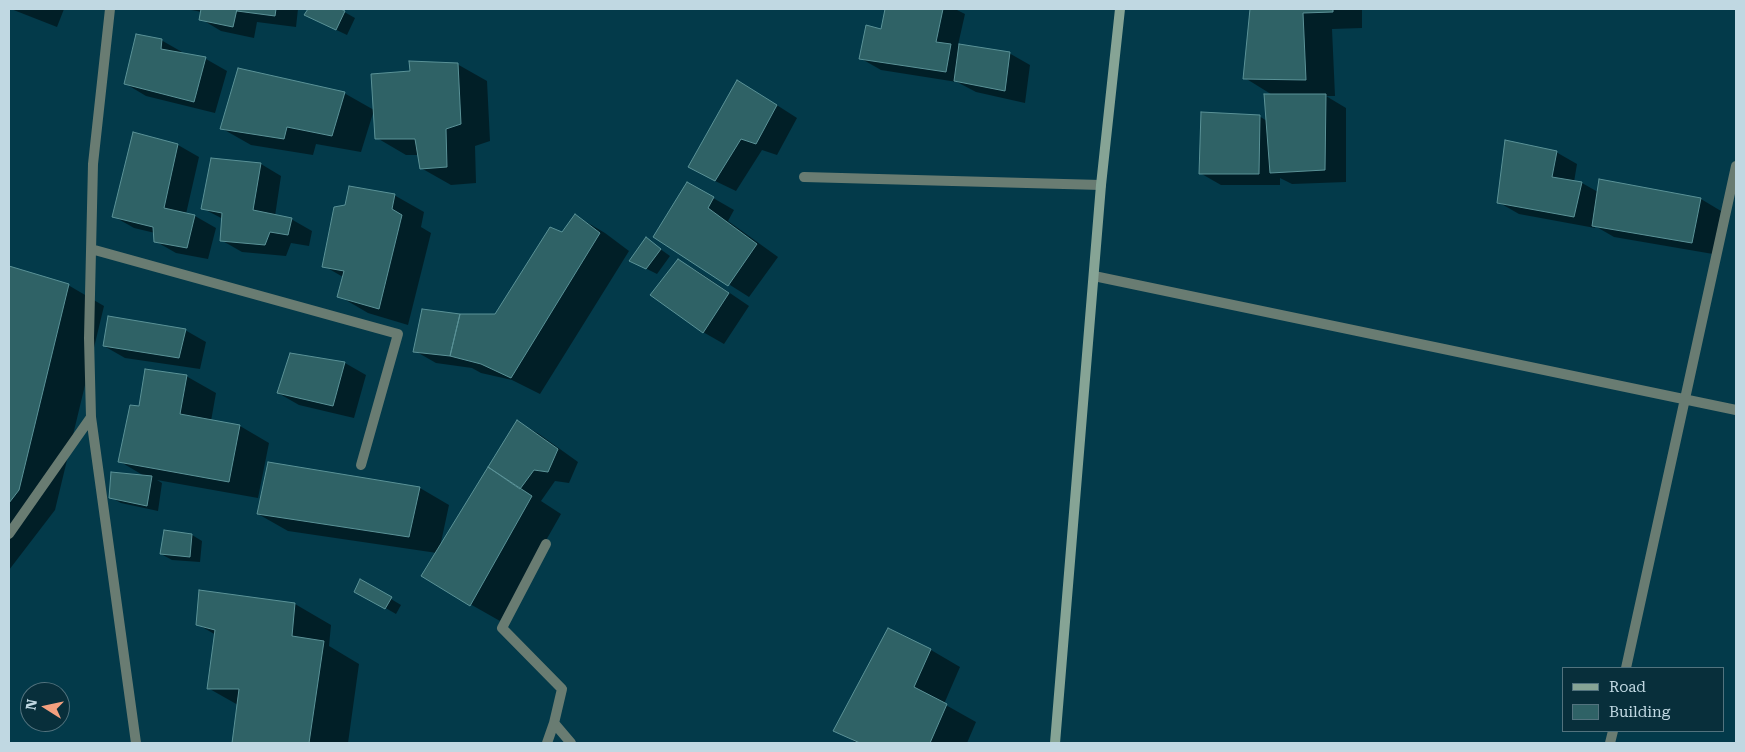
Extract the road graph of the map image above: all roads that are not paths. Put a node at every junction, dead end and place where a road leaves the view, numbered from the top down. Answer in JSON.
{"nodes":[{"id":1,"x":110,"y":9,"type":"edge"},
{"id":2,"x":1120,"y":9,"type":"edge"},
{"id":3,"x":1736,"y":166,"type":"edge"},
{"id":4,"x":804,"y":177,"type":"dead end"},
{"id":5,"x":1101,"y":185,"type":"junction"},
{"id":6,"x":91,"y":249,"type":"junction"},
{"id":7,"x":1094,"y":276,"type":"junction"},
{"id":8,"x":1685,"y":398,"type":"junction"},
{"id":9,"x":1736,"y":410,"type":"edge"},
{"id":10,"x":90,"y":417,"type":"junction"},
{"id":11,"x":361,"y":465,"type":"dead end"},
{"id":12,"x":9,"y":534,"type":"edge"},
{"id":13,"x":546,"y":544,"type":"dead end"},
{"id":14,"x":1626,"y":667,"type":"edge"},
{"id":15,"x":554,"y":723,"type":"junction"},
{"id":16,"x":136,"y":743,"type":"edge"},
{"id":17,"x":547,"y":743,"type":"edge"},
{"id":18,"x":571,"y":743,"type":"edge"},
{"id":19,"x":1055,"y":743,"type":"edge"}],
"edges":[{"from":1,"to":6,"type":"street"},
{"from":2,"to":5,"type":"street"},
{"from":3,"to":8,"type":"street"},
{"from":4,"to":5,"type":"street"},
{"from":5,"to":7,"type":"street"},
{"from":6,"to":10,"type":"street"},
{"from":6,"to":11,"type":"street"},
{"from":7,"to":8,"type":"street"},
{"from":7,"to":19,"type":"street"},
{"from":8,"to":9,"type":"street"},
{"from":8,"to":14,"type":"street"},
{"from":10,"to":12,"type":"street"},
{"from":10,"to":16,"type":"street"},
{"from":13,"to":15,"type":"street"},
{"from":15,"to":17,"type":"street"},
{"from":15,"to":18,"type":"street"}]}
